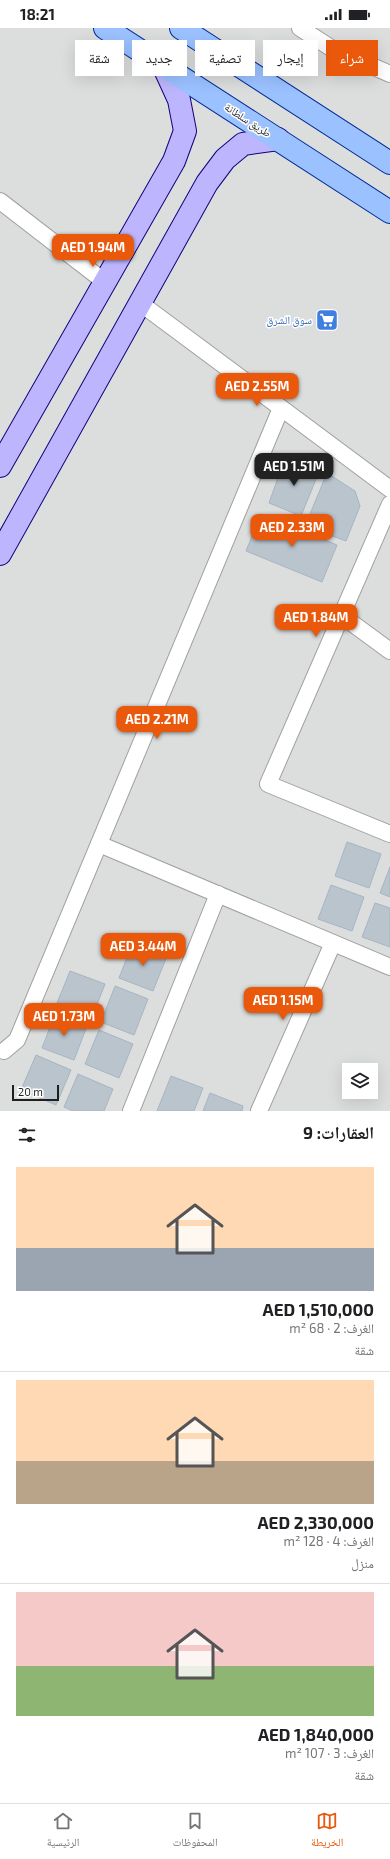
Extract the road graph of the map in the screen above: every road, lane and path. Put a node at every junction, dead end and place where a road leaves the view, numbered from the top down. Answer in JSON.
{"nodes":[{"id":1,"x":105,"y":28,"type":"edge"},
{"id":2,"x":181,"y":28,"type":"edge"},
{"id":3,"x":300,"y":28,"type":"edge"},
{"id":4,"x":132,"y":45,"type":"edge"},
{"id":5,"x":390,"y":74,"type":"edge"},
{"id":6,"x":168,"y":76,"type":"edge"},
{"id":7,"x":180,"y":76,"type":"edge"},
{"id":8,"x":278,"y":140,"type":"junction"},
{"id":9,"x":390,"y":163,"type":"edge"},
{"id":10,"x":0,"y":201,"type":"edge"},
{"id":11,"x":390,"y":212,"type":"edge"},
{"id":12,"x":104,"y":282,"type":"junction"},
{"id":13,"x":140,"y":303,"type":"junction"},
{"id":14,"x":282,"y":408,"type":"junction"},
{"id":15,"x":0,"y":466,"type":"edge"},
{"id":16,"x":390,"y":489,"type":"edge"},
{"id":17,"x":390,"y":504,"type":"edge"},
{"id":18,"x":0,"y":554,"type":"edge"},
{"id":19,"x":342,"y":615,"type":"junction"},
{"id":20,"x":390,"y":652,"type":"edge"},
{"id":21,"x":390,"y":834,"type":"edge"},
{"id":22,"x":99,"y":844,"type":"junction"},
{"id":23,"x":218,"y":894,"type":"junction"},
{"id":24,"x":333,"y":943,"type":"junction"},
{"id":25,"x":390,"y":967,"type":"edge"},
{"id":26,"x":4,"y":1051,"type":"dead end"},
{"id":27,"x":131,"y":1111,"type":"edge"},
{"id":28,"x":259,"y":1111,"type":"edge"}],
"edges":[{"from":1,"to":4,"type":"main road","name":"طريق سلطانة"},
{"from":2,"to":9,"type":"main road"},
{"from":3,"to":5,"type":"street"},
{"from":6,"to":12,"type":"main road"},
{"from":7,"to":8,"type":"main road","name":"طريق سلطانة"},
{"from":8,"to":11,"type":"main road","name":"طريق سلطانة"},
{"from":8,"to":13,"type":"main road"},
{"from":10,"to":12,"type":"street"},
{"from":12,"to":15,"type":"main road"},
{"from":13,"to":14,"type":"street"},
{"from":13,"to":18,"type":"main road"},
{"from":14,"to":16,"type":"street"},
{"from":14,"to":22,"type":"street"},
{"from":17,"to":19,"type":"street"},
{"from":19,"to":20,"type":"street"},
{"from":19,"to":21,"type":"street"},
{"from":22,"to":23,"type":"street"},
{"from":22,"to":26,"type":"street"},
{"from":23,"to":24,"type":"street"},
{"from":23,"to":27,"type":"street"},
{"from":24,"to":25,"type":"street"},
{"from":24,"to":28,"type":"street"}]}
